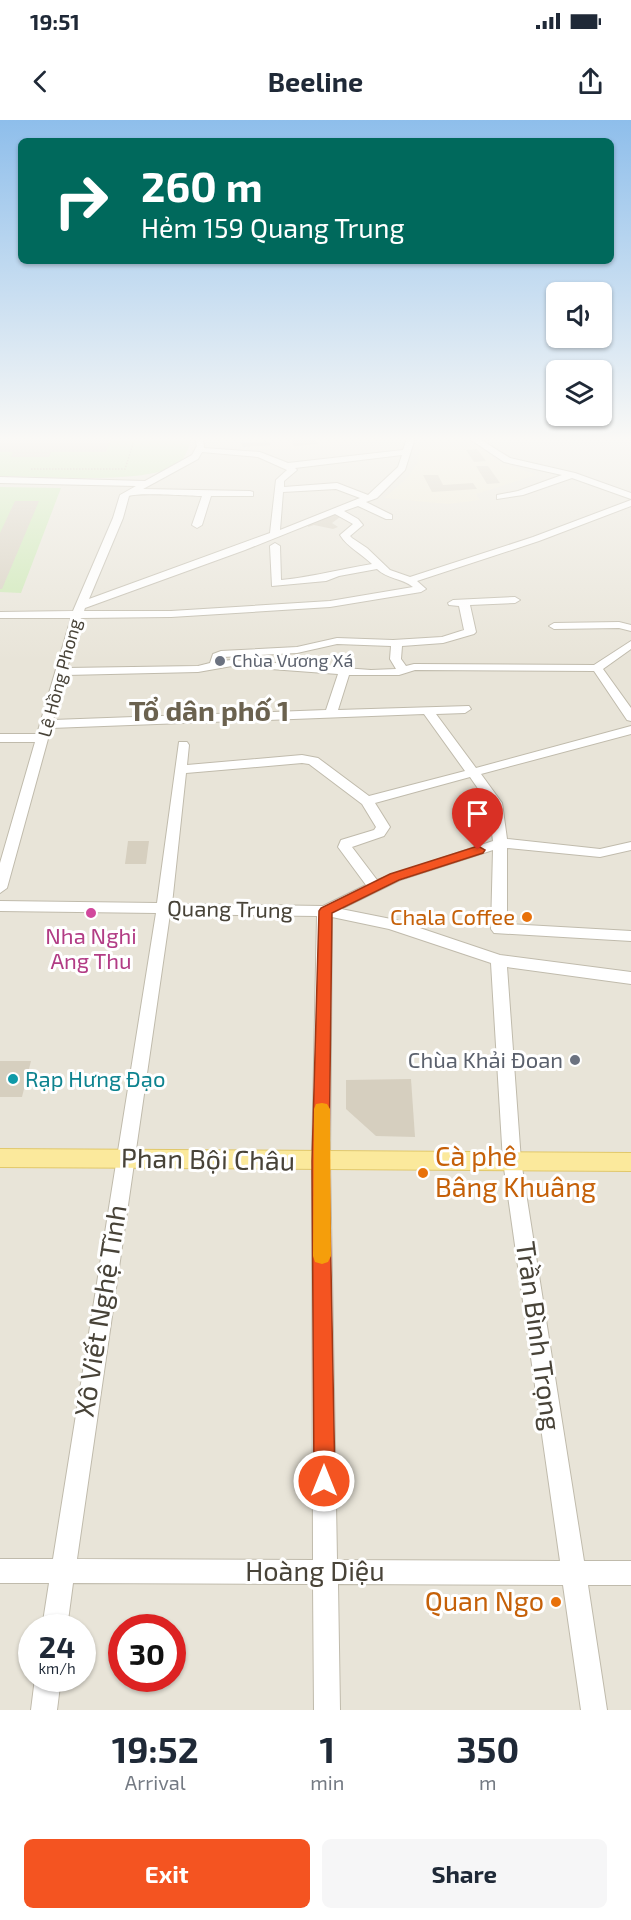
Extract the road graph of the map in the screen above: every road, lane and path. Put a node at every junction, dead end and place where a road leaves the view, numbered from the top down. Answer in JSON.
{"nodes":[{"id":1,"x":120,"y":512,"type":"edge"},
{"id":2,"x":201,"y":512,"type":"edge"},
{"id":3,"x":277,"y":512,"type":"edge"},
{"id":4,"x":333,"y":512,"type":"edge"},
{"id":5,"x":338,"y":512,"type":"edge"},
{"id":6,"x":381,"y":512,"type":"edge"},
{"id":7,"x":607,"y":512,"type":"edge"},
{"id":8,"x":388,"y":517,"type":"dead end"},
{"id":9,"x":197,"y":525,"type":"dead end"},
{"id":10,"x":275,"y":540,"type":"junction"},
{"id":11,"x":377,"y":566,"type":"junction"},
{"id":12,"x":410,"y":580,"type":"junction"},
{"id":13,"x":515,"y":600,"type":"dead end"},
{"id":14,"x":78,"y":610,"type":"junction"},
{"id":15,"x":0,"y":615,"type":"edge"},
{"id":16,"x":554,"y":626,"type":"dead end"},
{"id":17,"x":631,"y":628,"type":"edge"},
{"id":18,"x":397,"y":643,"type":"junction"},
{"id":19,"x":631,"y":644,"type":"edge"},
{"id":20,"x":215,"y":666,"type":"junction"},
{"id":21,"x":597,"y":668,"type":"junction"},
{"id":22,"x":404,"y":671,"type":"junction"},
{"id":23,"x":61,"y":672,"type":"junction"},
{"id":24,"x":344,"y":672,"type":"junction"},
{"id":25,"x":465,"y":709,"type":"dead end"},
{"id":26,"x":427,"y":710,"type":"junction"},
{"id":27,"x":331,"y":714,"type":"junction"},
{"id":28,"x":631,"y":717,"type":"edge"},
{"id":29,"x":631,"y":730,"type":"edge"},
{"id":30,"x":45,"y":731,"type":"junction"},
{"id":31,"x":0,"y":738,"type":"edge"},
{"id":32,"x":183,"y":745,"type":"dead end"},
{"id":33,"x":181,"y":769,"type":"junction"},
{"id":34,"x":473,"y":771,"type":"junction"},
{"id":35,"x":367,"y":801,"type":"junction"},
{"id":36,"x":500,"y":843,"type":"junction"},
{"id":37,"x":631,"y":846,"type":"edge"},
{"id":38,"x":375,"y":887,"type":"junction"},
{"id":39,"x":0,"y":888,"type":"edge"},
{"id":40,"x":0,"y":906,"type":"edge"},
{"id":41,"x":164,"y":908,"type":"junction"},
{"id":42,"x":326,"y":911,"type":"junction"},
{"id":43,"x":631,"y":936,"type":"edge"},
{"id":44,"x":499,"y":960,"type":"junction"},
{"id":45,"x":631,"y":978,"type":"edge"},
{"id":46,"x":0,"y":1158,"type":"edge"},
{"id":47,"x":124,"y":1159,"type":"junction"},
{"id":48,"x":321,"y":1161,"type":"junction"},
{"id":49,"x":512,"y":1161,"type":"junction"},
{"id":50,"x":631,"y":1162,"type":"edge"},
{"id":51,"x":0,"y":1571,"type":"edge"},
{"id":52,"x":62,"y":1571,"type":"junction"},
{"id":53,"x":325,"y":1572,"type":"junction"},
{"id":54,"x":572,"y":1573,"type":"junction"},
{"id":55,"x":631,"y":1573,"type":"edge"},
{"id":56,"x":56,"y":1614,"type":"edge"},
{"id":57,"x":46,"y":1692,"type":"edge"},
{"id":58,"x":44,"y":1710,"type":"edge"},
{"id":59,"x":327,"y":1710,"type":"edge"},
{"id":60,"x":594,"y":1710,"type":"edge"}],
"edges":[{"from":1,"to":14,"type":"street","name":"Lê Hồng Phong"},
{"from":2,"to":9,"type":"street"},
{"from":3,"to":10,"type":"street"},
{"from":4,"to":10,"type":"street"},
{"from":5,"to":11,"type":"street"},
{"from":6,"to":8,"type":"street"},
{"from":7,"to":12,"type":"street"},
{"from":10,"to":11,"type":"street"},
{"from":10,"to":14,"type":"street"},
{"from":11,"to":12,"type":"street"},
{"from":12,"to":14,"type":"street"},
{"from":13,"to":18,"type":"street"},
{"from":14,"to":15,"type":"street"},
{"from":14,"to":23,"type":"street","name":"Lê Hồng Phong"},
{"from":16,"to":17,"type":"street"},
{"from":18,"to":20,"type":"street"},
{"from":18,"to":22,"type":"street"},
{"from":19,"to":21,"type":"street"},
{"from":20,"to":23,"type":"street"},
{"from":20,"to":24,"type":"street"},
{"from":21,"to":22,"type":"street"},
{"from":21,"to":28,"type":"street"},
{"from":22,"to":24,"type":"street"},
{"from":23,"to":30,"type":"street","name":"Lê Hồng Phong"},
{"from":24,"to":27,"type":"street"},
{"from":25,"to":26,"type":"street"},
{"from":26,"to":27,"type":"street"},
{"from":26,"to":34,"type":"street"},
{"from":27,"to":30,"type":"street"},
{"from":29,"to":34,"type":"street"},
{"from":30,"to":31,"type":"street"},
{"from":30,"to":39,"type":"street","name":"Lê Hồng Phong"},
{"from":32,"to":33,"type":"street","name":"Xô Viết Nghệ Tĩnh"},
{"from":33,"to":35,"type":"street"},
{"from":33,"to":41,"type":"street","name":"Xô Viết Nghệ Tĩnh"},
{"from":34,"to":35,"type":"street"},
{"from":34,"to":36,"type":"street"},
{"from":35,"to":38,"type":"street"},
{"from":36,"to":37,"type":"street"},
{"from":36,"to":38,"type":"street"},
{"from":36,"to":43,"type":"street"},
{"from":38,"to":42,"type":"street"},
{"from":40,"to":41,"type":"street","name":"Quang Trung"},
{"from":41,"to":42,"type":"street","name":"Quang Trung"},
{"from":41,"to":47,"type":"street","name":"Xô Viết Nghệ Tĩnh"},
{"from":42,"to":44,"type":"street","name":"Quang Trung"},
{"from":42,"to":48,"type":"street"},
{"from":44,"to":45,"type":"street","name":"Quang Trung"},
{"from":44,"to":49,"type":"street","name":"Trần Bình Trọng"},
{"from":46,"to":47,"type":"main road","name":"Phan Bội Châu"},
{"from":47,"to":48,"type":"main road","name":"Phan Bội Châu"},
{"from":47,"to":52,"type":"street","name":"Xô Viết Nghệ Tĩnh"},
{"from":48,"to":49,"type":"main road","name":"Phan Bội Châu"},
{"from":48,"to":53,"type":"street"},
{"from":49,"to":50,"type":"main road","name":"Phan Bội Châu"},
{"from":49,"to":54,"type":"street","name":"Trần Bình Trọng"},
{"from":51,"to":52,"type":"street","name":"Hoàng Diệu"},
{"from":52,"to":53,"type":"street","name":"Hoàng Diệu"},
{"from":52,"to":56,"type":"street","name":"Xô Viết Nghệ Tĩnh"},
{"from":53,"to":54,"type":"street","name":"Hoàng Diệu"},
{"from":53,"to":59,"type":"street"},
{"from":54,"to":55,"type":"street","name":"Hoàng Diệu"},
{"from":54,"to":60,"type":"street","name":"Trần Bình Trọng"},
{"from":57,"to":58,"type":"street"}]}
